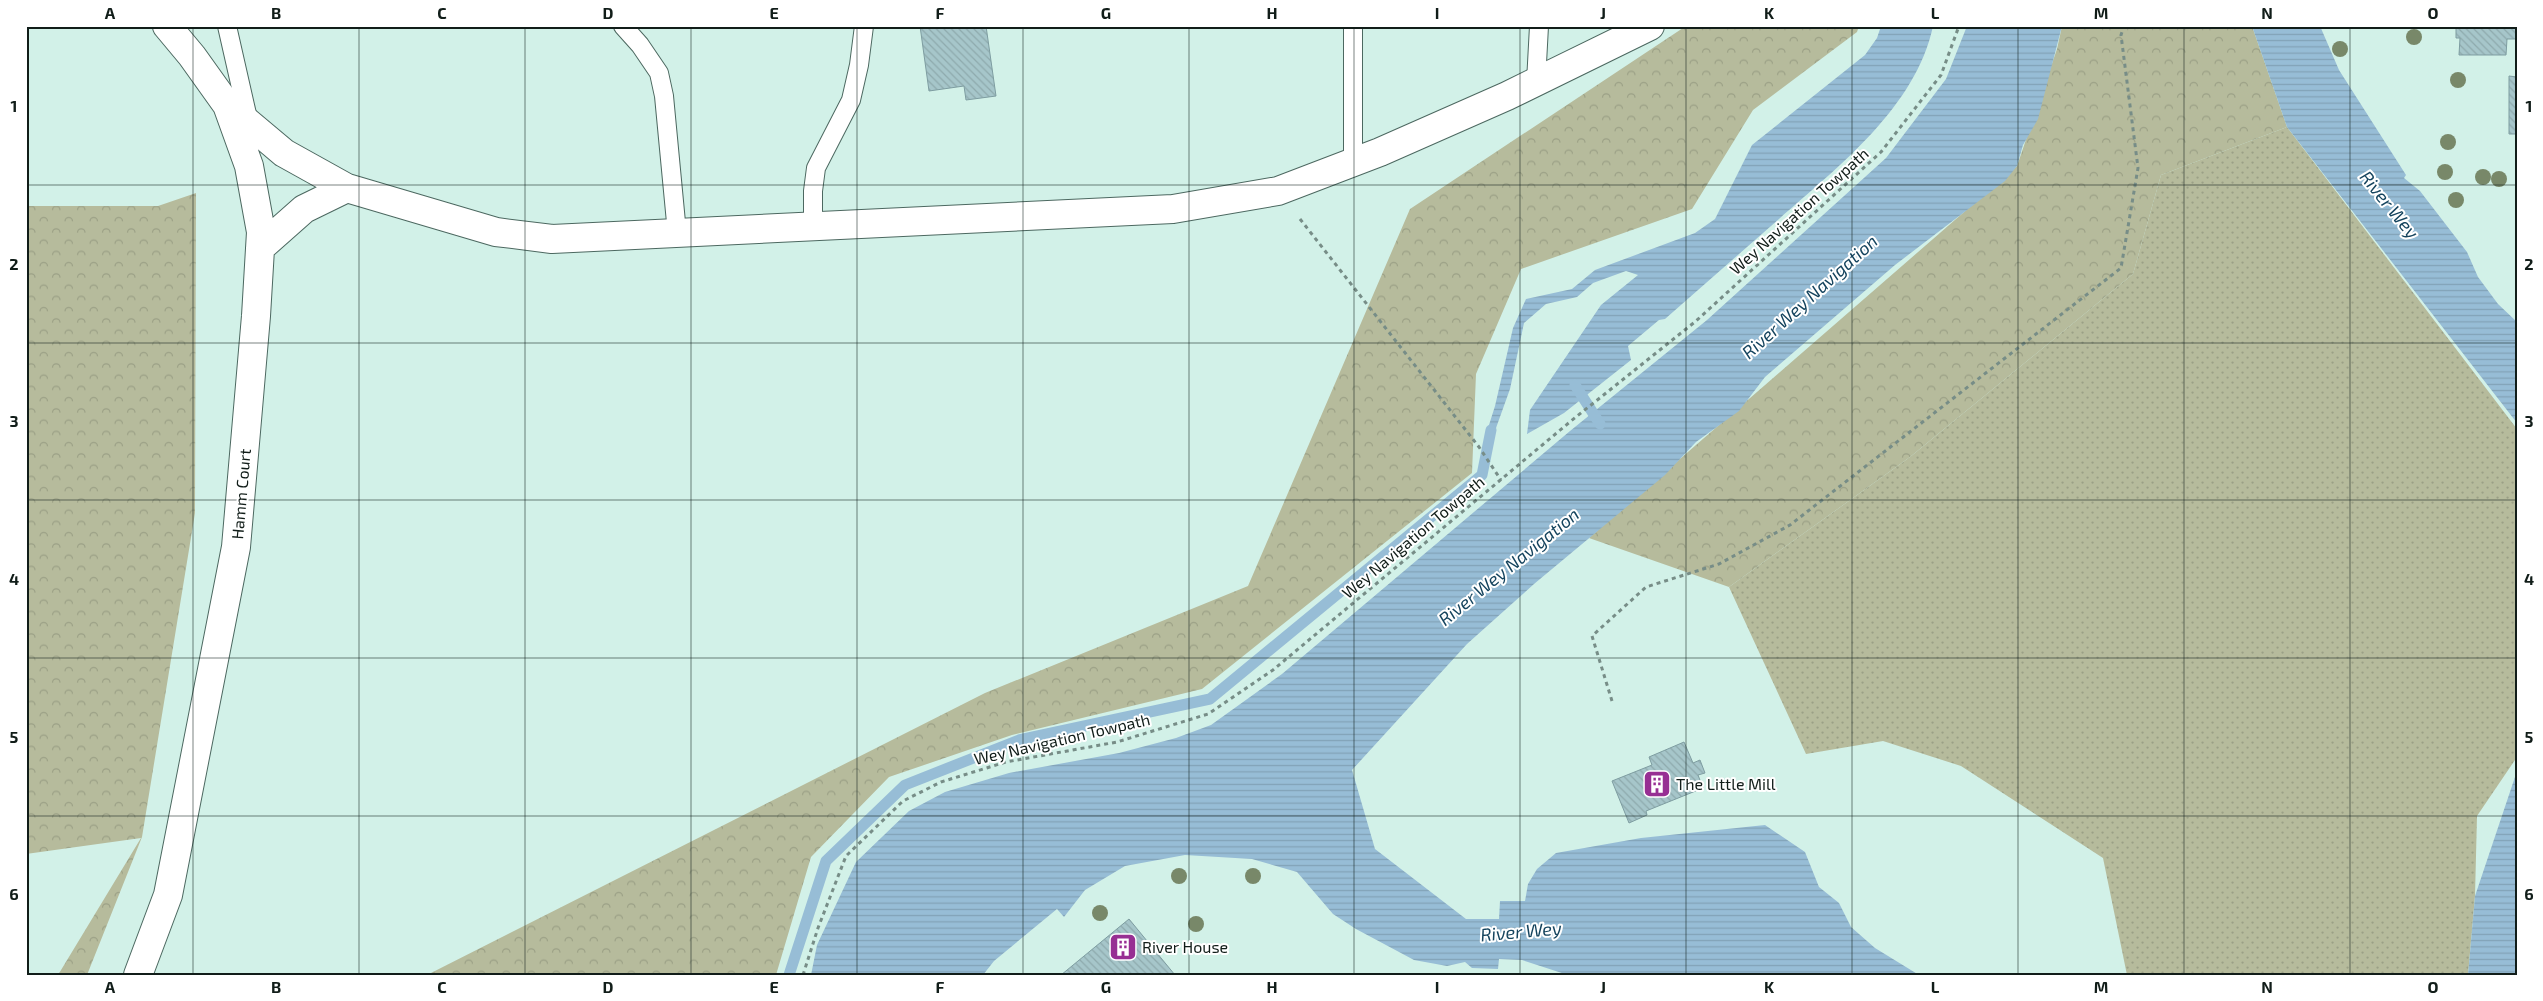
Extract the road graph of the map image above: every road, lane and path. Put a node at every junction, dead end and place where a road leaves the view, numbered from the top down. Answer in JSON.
{"nodes":[{"id":1,"x":167,"y":26,"type":"edge"},
{"id":2,"x":227,"y":26,"type":"edge"},
{"id":3,"x":623,"y":26,"type":"edge"},
{"id":4,"x":864,"y":26,"type":"edge"},
{"id":5,"x":1353,"y":26,"type":"edge"},
{"id":6,"x":1539,"y":26,"type":"edge"},
{"id":7,"x":1650,"y":26,"type":"edge"},
{"id":8,"x":1960,"y":26,"type":"edge"},
{"id":9,"x":2124,"y":26,"type":"edge"},
{"id":10,"x":1536,"y":82,"type":"junction"},
{"id":11,"x":227,"y":106,"type":"junction"},
{"id":12,"x":249,"y":124,"type":"junction"},
{"id":13,"x":1353,"y":163,"type":"junction"},
{"id":14,"x":347,"y":188,"type":"junction"},
{"id":15,"x":1278,"y":191,"type":"junction"},
{"id":16,"x":813,"y":227,"type":"junction"},
{"id":17,"x":677,"y":233,"type":"junction"},
{"id":18,"x":260,"y":248,"type":"junction"},
{"id":19,"x":1501,"y":480,"type":"junction"},
{"id":20,"x":1612,"y":701,"type":"dead end"},
{"id":21,"x":138,"y":975,"type":"edge"},
{"id":22,"x":803,"y":975,"type":"edge"}],
"edges":[{"from":1,"to":11,"type":"street","name":"Hamm Court"},
{"from":2,"to":12,"type":"lane"},
{"from":3,"to":17,"type":"lane"},
{"from":4,"to":16,"type":"lane"},
{"from":5,"to":13,"type":"lane"},
{"from":6,"to":10,"type":"lane"},
{"from":7,"to":10,"type":"street"},
{"from":8,"to":19,"type":"path","name":"Wey Navigation Towpath"},
{"from":9,"to":20,"type":"path"},
{"from":10,"to":13,"type":"street"},
{"from":11,"to":12,"type":"street"},
{"from":11,"to":18,"type":"street","name":"Hamm Court"},
{"from":12,"to":14,"type":"street"},
{"from":13,"to":15,"type":"street"},
{"from":14,"to":17,"type":"street"},
{"from":14,"to":18,"type":"street"},
{"from":15,"to":16,"type":"street"},
{"from":15,"to":19,"type":"path"},
{"from":16,"to":17,"type":"street"},
{"from":18,"to":21,"type":"street","name":"Hamm Court"},
{"from":19,"to":22,"type":"path","name":"Wey Navigation Towpath"}]}
